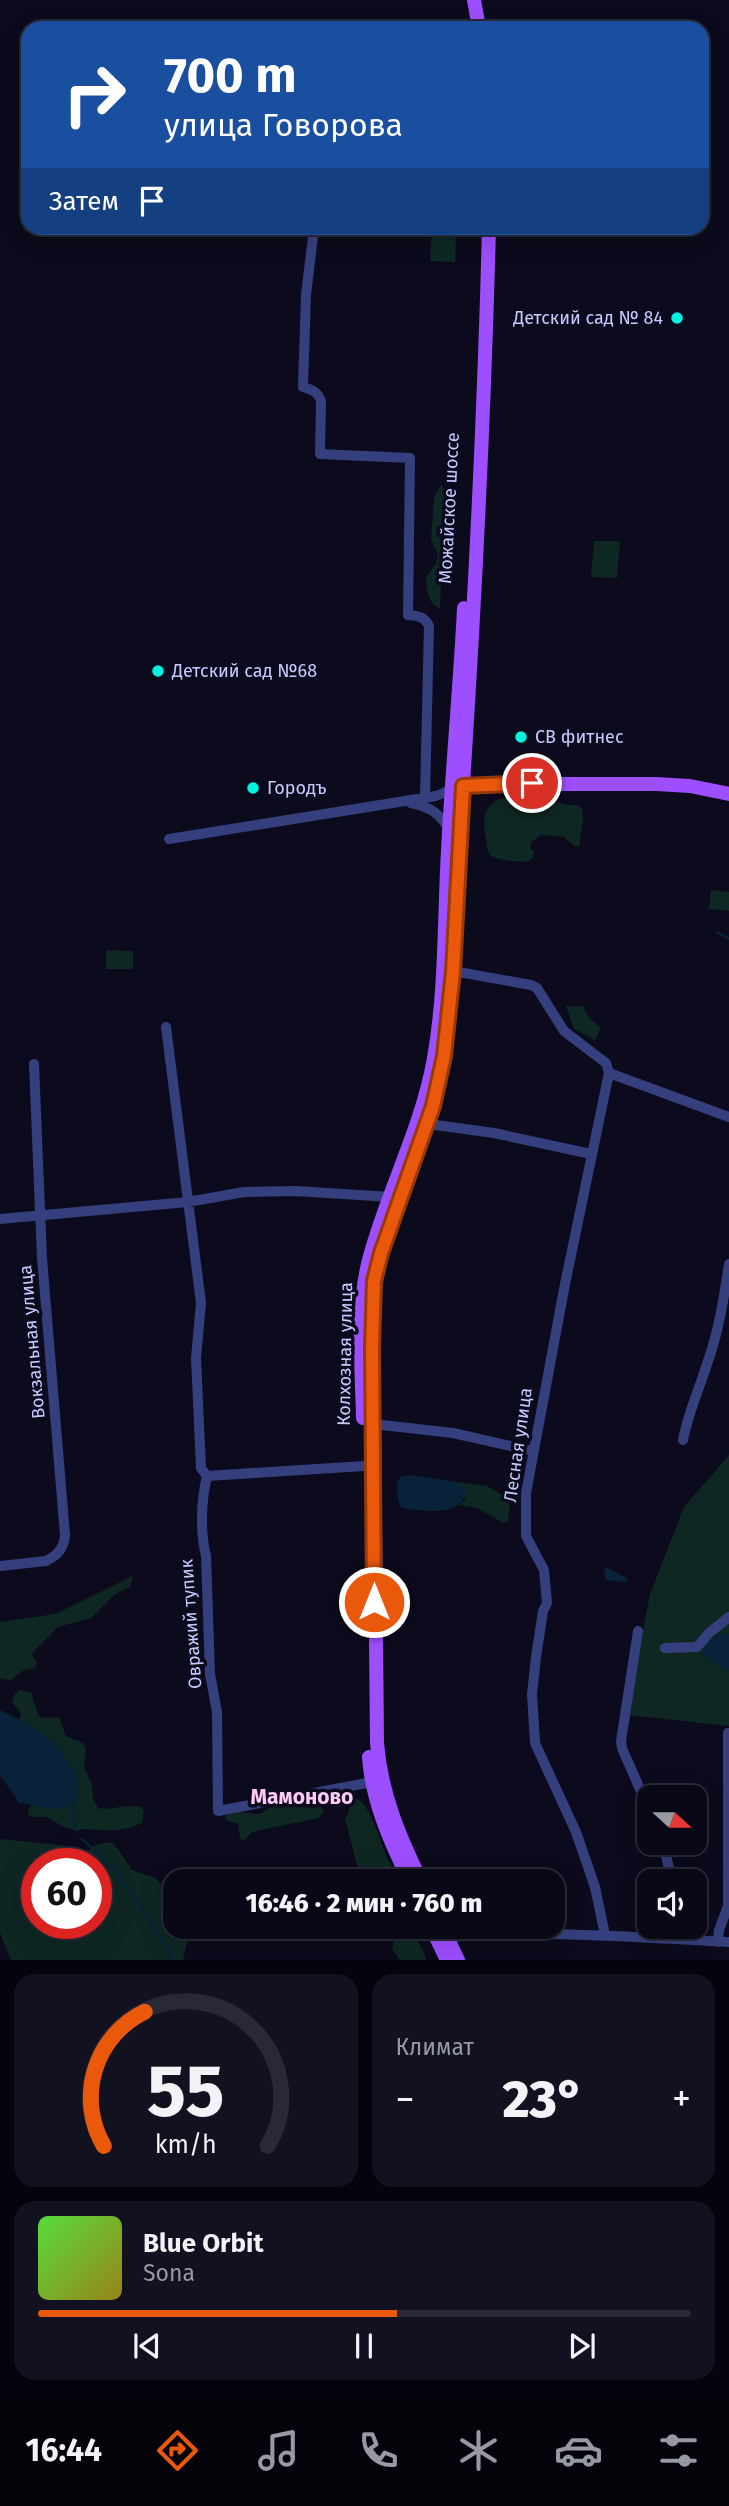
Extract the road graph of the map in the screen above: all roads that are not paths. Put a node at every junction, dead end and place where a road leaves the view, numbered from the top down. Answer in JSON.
{"nodes":[{"id":1,"x":464,"y":0,"type":"edge"},
{"id":2,"x":474,"y":0,"type":"edge"},
{"id":3,"x":468,"y":21,"type":"edge"},
{"id":4,"x":478,"y":21,"type":"edge"},
{"id":5,"x":313,"y":235,"type":"edge"},
{"id":6,"x":480,"y":235,"type":"edge"},
{"id":7,"x":489,"y":235,"type":"edge"},
{"id":8,"x":457,"y":788,"type":"junction"},
{"id":9,"x":729,"y":794,"type":"edge"},
{"id":10,"x":425,"y":798,"type":"junction"},
{"id":11,"x":405,"y":802,"type":"junction"},
{"id":12,"x":449,"y":830,"type":"junction"},
{"id":13,"x":169,"y":839,"type":"dead end"},
{"id":14,"x":453,"y":971,"type":"junction"},
{"id":15,"x":166,"y":1027,"type":"dead end"},
{"id":16,"x":34,"y":1064,"type":"dead end"},
{"id":17,"x":609,"y":1073,"type":"junction"},
{"id":18,"x":729,"y":1117,"type":"edge"},
{"id":19,"x":428,"y":1124,"type":"junction"},
{"id":20,"x":591,"y":1154,"type":"junction"},
{"id":21,"x":390,"y":1197,"type":"junction"},
{"id":22,"x":188,"y":1202,"type":"junction"},
{"id":23,"x":39,"y":1216,"type":"junction"},
{"id":24,"x":0,"y":1219,"type":"edge"},
{"id":25,"x":729,"y":1264,"type":"edge"},
{"id":26,"x":373,"y":1424,"type":"junction"},
{"id":27,"x":683,"y":1440,"type":"dead end"},
{"id":28,"x":533,"y":1451,"type":"junction"},
{"id":29,"x":364,"y":1466,"type":"junction"},
{"id":30,"x":207,"y":1476,"type":"junction"},
{"id":31,"x":0,"y":1566,"type":"edge"},
{"id":32,"x":729,"y":1617,"type":"edge"},
{"id":33,"x":638,"y":1632,"type":"dead end"},
{"id":34,"x":665,"y":1648,"type":"dead end"},
{"id":35,"x":728,"y":1733,"type":"edge"},
{"id":36,"x":372,"y":1782,"type":"junction"},
{"id":37,"x":638,"y":1785,"type":"edge"},
{"id":38,"x":404,"y":1869,"type":"edge"},
{"id":39,"x":416,"y":1869,"type":"edge"},
{"id":40,"x":565,"y":1934,"type":"edge"},
{"id":41,"x":637,"y":1934,"type":"edge"},
{"id":42,"x":605,"y":1935,"type":"junction"},
{"id":43,"x":443,"y":1939,"type":"edge"},
{"id":44,"x":444,"y":1939,"type":"edge"},
{"id":45,"x":723,"y":1942,"type":"edge"},
{"id":46,"x":447,"y":1960,"type":"edge"},
{"id":47,"x":458,"y":1960,"type":"edge"}],
"edges":[{"from":1,"to":3,"type":"main road"},
{"from":2,"to":4,"type":"main road"},
{"from":5,"to":10,"type":"street"},
{"from":6,"to":8,"type":"main road","name":"Можайское шоссе"},
{"from":7,"to":8,"type":"main road","name":"Можайское шоссе"},
{"from":8,"to":9,"type":"main road"},
{"from":8,"to":10,"type":"street"},
{"from":8,"to":12,"type":"main road","name":"Колхозная улица"},
{"from":8,"to":14,"type":"main road","name":"Колхозная улица"},
{"from":10,"to":11,"type":"street"},
{"from":11,"to":12,"type":"street"},
{"from":11,"to":13,"type":"street"},
{"from":12,"to":21,"type":"main road","name":"Колхозная улица"},
{"from":14,"to":17,"type":"street"},
{"from":14,"to":19,"type":"main road","name":"Колхозная улица"},
{"from":15,"to":22,"type":"street","name":"Овражий тупик"},
{"from":16,"to":23,"type":"street","name":"Вокзальная улица"},
{"from":17,"to":18,"type":"street"},
{"from":17,"to":20,"type":"street","name":"Лесная улица"},
{"from":19,"to":20,"type":"street"},
{"from":19,"to":26,"type":"main road","name":"Колхозная улица"},
{"from":20,"to":28,"type":"street","name":"Лесная улица"},
{"from":21,"to":22,"type":"street"},
{"from":21,"to":29,"type":"main road","name":"Колхозная улица"},
{"from":22,"to":23,"type":"street"},
{"from":22,"to":30,"type":"street","name":"Овражий тупик"},
{"from":23,"to":24,"type":"street"},
{"from":23,"to":31,"type":"street","name":"Вокзальная улица"},
{"from":25,"to":27,"type":"street"},
{"from":26,"to":28,"type":"street"},
{"from":26,"to":39,"type":"main road","name":"Колхозная улица"},
{"from":28,"to":42,"type":"street","name":"Лесная улица"},
{"from":29,"to":30,"type":"street"},
{"from":29,"to":36,"type":"main road","name":"Колхозная улица"},
{"from":30,"to":36,"type":"street","name":"Овражий тупик"},
{"from":32,"to":34,"type":"street"},
{"from":33,"to":37,"type":"street"},
{"from":35,"to":45,"type":"street"},
{"from":36,"to":38,"type":"main road","name":"Колхозная улица"},
{"from":40,"to":42,"type":"street"},
{"from":41,"to":42,"type":"street"},
{"from":43,"to":46,"type":"main road"},
{"from":44,"to":47,"type":"main road"}]}
